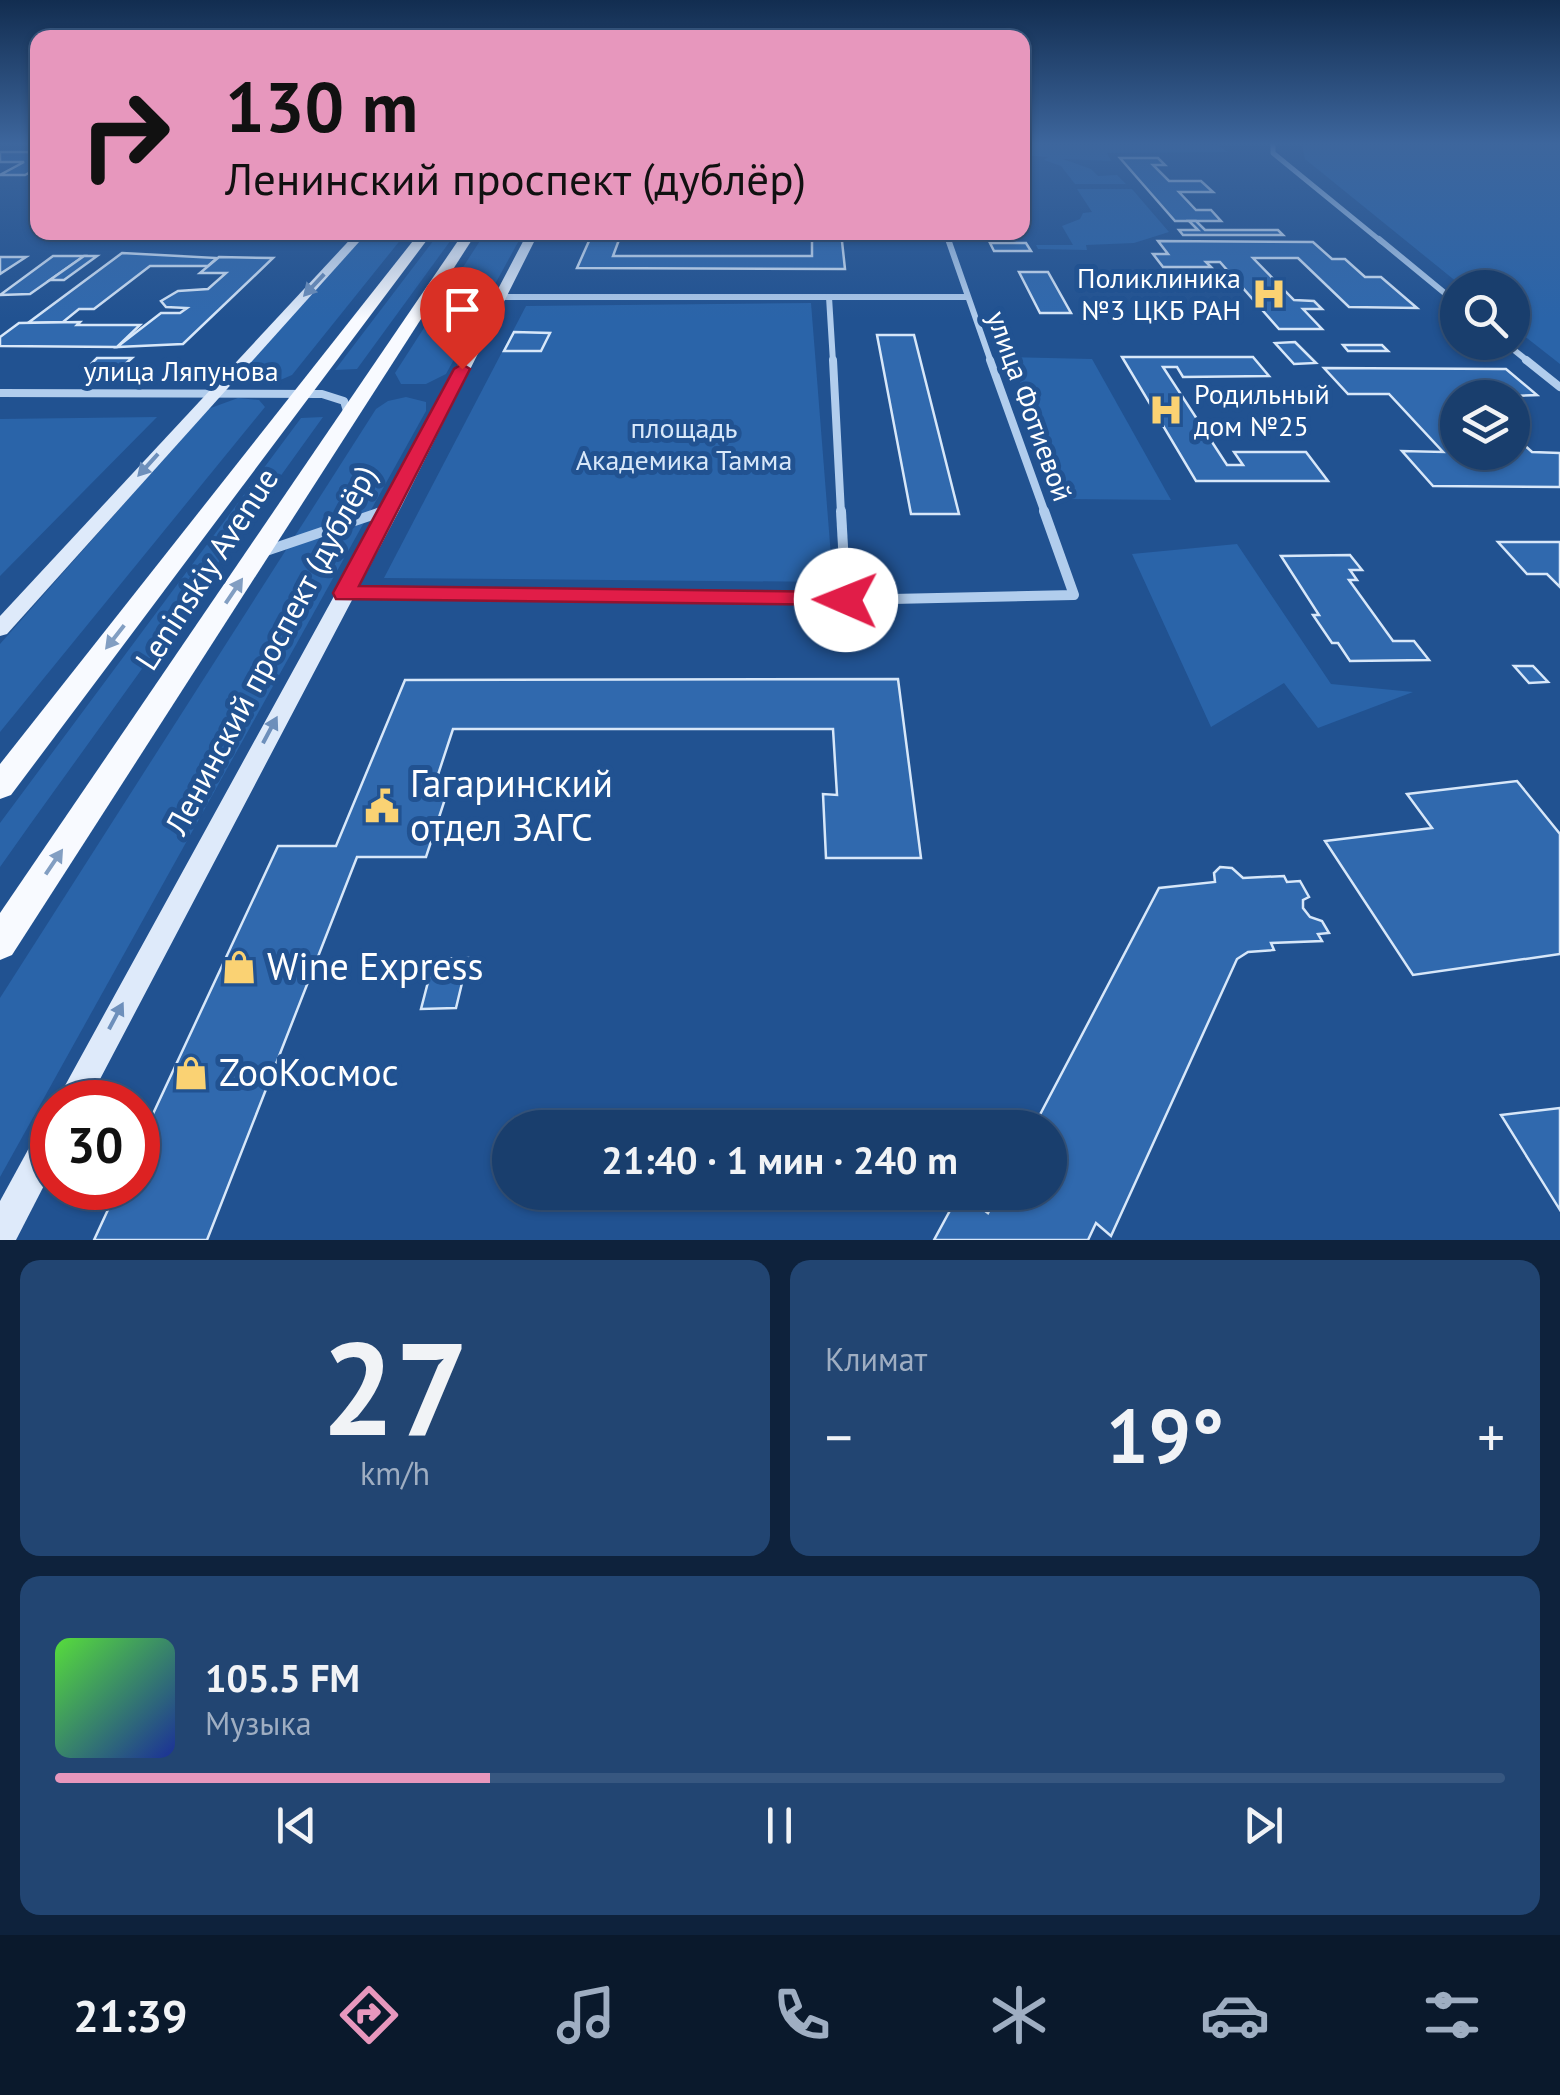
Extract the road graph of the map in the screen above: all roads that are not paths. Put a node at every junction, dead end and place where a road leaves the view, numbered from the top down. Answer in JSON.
{"nodes":[{"id":1,"x":1334,"y":203,"type":"edge"},
{"id":2,"x":356,"y":240,"type":"edge"},
{"id":3,"x":421,"y":240,"type":"edge"},
{"id":4,"x":467,"y":240,"type":"edge"},
{"id":5,"x":530,"y":240,"type":"edge"},
{"id":6,"x":947,"y":240,"type":"edge"},
{"id":7,"x":1440,"y":289,"type":"edge"},
{"id":8,"x":499,"y":297,"type":"junction"},
{"id":9,"x":829,"y":297,"type":"junction"},
{"id":10,"x":967,"y":297,"type":"junction"},
{"id":11,"x":1526,"y":360,"type":"edge"},
{"id":12,"x":1560,"y":387,"type":"edge"},
{"id":13,"x":0,"y":393,"type":"edge"},
{"id":14,"x":214,"y":393,"type":"junction"},
{"id":15,"x":303,"y":394,"type":"junction"},
{"id":16,"x":348,"y":417,"type":"junction"},
{"id":17,"x":392,"y":507,"type":"junction"},
{"id":18,"x":260,"y":554,"type":"junction"},
{"id":19,"x":344,"y":593,"type":"junction"},
{"id":20,"x":846,"y":600,"type":"junction"},
{"id":21,"x":0,"y":629,"type":"edge"},
{"id":22,"x":0,"y":786,"type":"edge"},
{"id":23,"x":0,"y":943,"type":"edge"},
{"id":24,"x":82,"y":1080,"type":"edge"},
{"id":25,"x":30,"y":1178,"type":"edge"},
{"id":26,"x":0,"y":1236,"type":"edge"}],
"edges":[{"from":1,"to":7,"type":"street"},
{"from":2,"to":14,"type":"street","one_way":true},
{"from":3,"to":15,"type":"main road","name":"Leninskiy Avenue"},
{"from":4,"to":16,"type":"main road","name":"Leninskiy Avenue"},
{"from":5,"to":8,"type":"street","name":"Ленинский проспект (дублёр)"},
{"from":6,"to":10,"type":"street","name":"улица Фотиевой"},
{"from":8,"to":9,"type":"street"},
{"from":8,"to":17,"type":"street","name":"Ленинский проспект (дублёр)"},
{"from":9,"to":10,"type":"street"},
{"from":9,"to":20,"type":"street"},
{"from":10,"to":20,"type":"street","name":"улица Фотиевой"},
{"from":11,"to":12,"type":"street"},
{"from":13,"to":14,"type":"street","name":"улица Ляпунова"},
{"from":14,"to":15,"type":"street","name":"улица Ляпунова"},
{"from":14,"to":21,"type":"street","one_way":true},
{"from":15,"to":16,"type":"street","name":"улица Ляпунова"},
{"from":15,"to":22,"type":"main road","name":"Leninskiy Avenue","one_way":true},
{"from":16,"to":18,"type":"main road","name":"Leninskiy Avenue"},
{"from":17,"to":18,"type":"street"},
{"from":17,"to":19,"type":"street","name":"Ленинский проспект (дублёр)"},
{"from":23,"to":18,"type":"main road","name":"Leninskiy Avenue","one_way":true},
{"from":19,"to":20,"type":"street"},
{"from":24,"to":19,"type":"street","name":"Ленинский проспект (дублёр)","one_way":true},
{"from":25,"to":26,"type":"street"}]}
